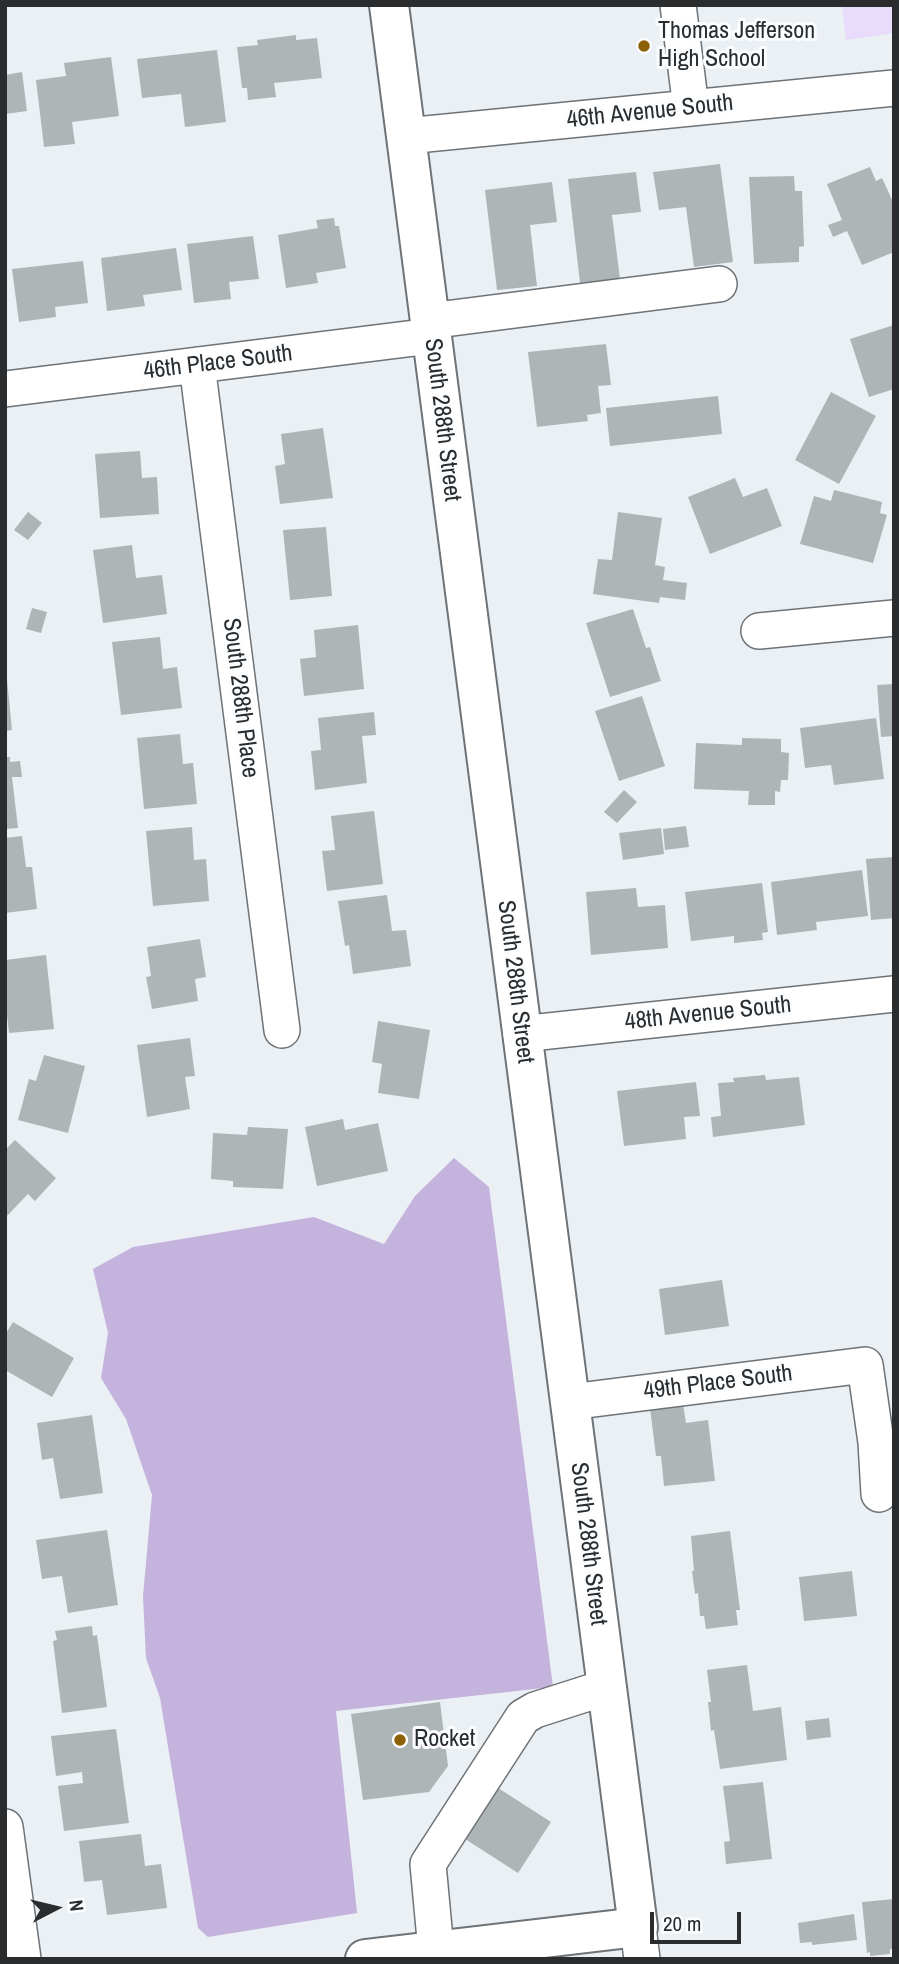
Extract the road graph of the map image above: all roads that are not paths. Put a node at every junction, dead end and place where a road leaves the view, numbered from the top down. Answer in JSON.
{"nodes":[{"id":1,"x":389,"y":5,"type":"edge"},
{"id":2,"x":678,"y":5,"type":"edge"},
{"id":3,"x":894,"y":88,"type":"edge"},
{"id":4,"x":691,"y":108,"type":"junction"},
{"id":5,"x":406,"y":136,"type":"junction"},
{"id":6,"x":719,"y":284,"type":"dead end"},
{"id":7,"x":430,"y":329,"type":"junction"},
{"id":8,"x":197,"y":365,"type":"junction"},
{"id":9,"x":5,"y":389,"type":"edge"},
{"id":10,"x":894,"y":618,"type":"edge"},
{"id":11,"x":759,"y":631,"type":"dead end"},
{"id":12,"x":894,"y":994,"type":"edge"},
{"id":13,"x":282,"y":1030,"type":"dead end"},
{"id":14,"x":522,"y":1034,"type":"junction"},
{"id":15,"x":570,"y":1402,"type":"junction"},
{"id":16,"x":879,"y":1494,"type":"dead end"},
{"id":17,"x":607,"y":1687,"type":"junction"},
{"id":18,"x":5,"y":1827,"type":"edge"},
{"id":19,"x":640,"y":1943,"type":"edge"},
{"id":20,"x":436,"y":1950,"type":"junction"},
{"id":21,"x":23,"y":1959,"type":"edge"},
{"id":22,"x":365,"y":1959,"type":"edge"}],
"edges":[{"from":1,"to":5,"type":"main road","name":"South 288th Street"},
{"from":2,"to":4,"type":"street"},
{"from":3,"to":4,"type":"street","name":"46th Avenue South"},
{"from":4,"to":5,"type":"street","name":"46th Avenue South"},
{"from":5,"to":7,"type":"main road","name":"South 288th Street"},
{"from":6,"to":7,"type":"street","name":"46th Place South"},
{"from":7,"to":8,"type":"street","name":"46th Place South"},
{"from":7,"to":14,"type":"main road","name":"South 288th Street"},
{"from":8,"to":9,"type":"street","name":"46th Place South"},
{"from":8,"to":13,"type":"street","name":"South 288th Place"},
{"from":10,"to":11,"type":"street"},
{"from":12,"to":14,"type":"street","name":"48th Avenue South"},
{"from":14,"to":15,"type":"main road","name":"South 288th Street"},
{"from":15,"to":16,"type":"street","name":"49th Place South"},
{"from":15,"to":17,"type":"main road","name":"South 288th Street"},
{"from":17,"to":19,"type":"main road","name":"South 288th Street"},
{"from":17,"to":20,"type":"street"},
{"from":18,"to":21,"type":"street"},
{"from":19,"to":20,"type":"main road"},
{"from":20,"to":22,"type":"main road"}]}
